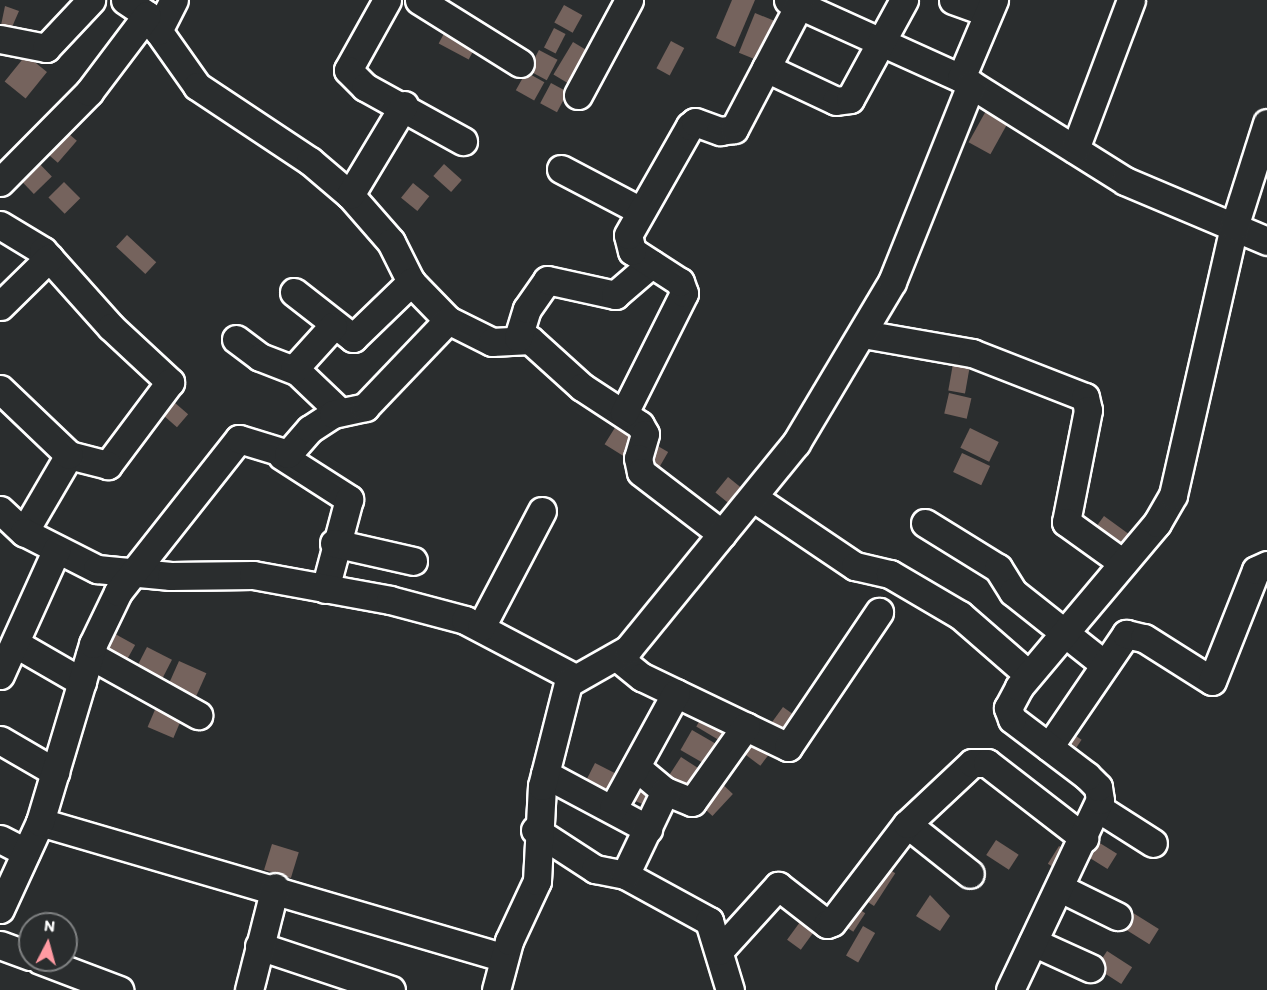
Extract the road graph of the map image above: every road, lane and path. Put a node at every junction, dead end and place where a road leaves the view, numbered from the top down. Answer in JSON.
{"nodes":[{"id":1,"x":91,"y":0,"type":"edge"},
{"id":2,"x":125,"y":0,"type":"edge"},
{"id":3,"x":174,"y":0,"type":"edge"},
{"id":4,"x":387,"y":0,"type":"edge"},
{"id":5,"x":629,"y":0,"type":"edge"},
{"id":6,"x":904,"y":0,"type":"edge"},
{"id":7,"x":953,"y":0,"type":"edge"},
{"id":8,"x":1131,"y":0,"type":"edge"},
{"id":9,"x":793,"y":2,"type":"edge"},
{"id":10,"x":433,"y":3,"type":"edge"},
{"id":11,"x":991,"y":7,"type":"edge"},
{"id":12,"x":153,"y":23,"type":"junction"},
{"id":13,"x":0,"y":39,"type":"edge"},
{"id":14,"x":883,"y":41,"type":"junction"},
{"id":15,"x":520,"y":63,"type":"dead end"},
{"id":16,"x":766,"y":68,"type":"junction"},
{"id":17,"x":966,"y":81,"type":"junction"},
{"id":18,"x":578,"y":94,"type":"dead end"},
{"id":19,"x":404,"y":105,"type":"junction"},
{"id":20,"x":1267,"y":123,"type":"edge"},
{"id":21,"x":463,"y":141,"type":"dead end"},
{"id":22,"x":1075,"y":149,"type":"junction"},
{"id":23,"x":561,"y":169,"type":"dead end"},
{"id":24,"x":4,"y":170,"type":"edge"},
{"id":25,"x":350,"y":195,"type":"junction"},
{"id":26,"x":641,"y":211,"type":"junction"},
{"id":27,"x":0,"y":225,"type":"edge"},
{"id":28,"x":1234,"y":227,"type":"junction"},
{"id":29,"x":1267,"y":241,"type":"edge"},
{"id":30,"x":49,"y":258,"type":"junction"},
{"id":31,"x":651,"y":264,"type":"junction"},
{"id":32,"x":411,"y":282,"type":"junction"},
{"id":33,"x":294,"y":292,"type":"dead end"},
{"id":34,"x":0,"y":306,"type":"edge"},
{"id":35,"x":448,"y":320,"type":"junction"},
{"id":36,"x":333,"y":326,"type":"junction"},
{"id":37,"x":863,"y":334,"type":"junction"},
{"id":38,"x":518,"y":338,"type":"junction"},
{"id":39,"x":236,"y":339,"type":"dead end"},
{"id":40,"x":294,"y":369,"type":"junction"},
{"id":41,"x":0,"y":389,"type":"edge"},
{"id":42,"x":340,"y":412,"type":"junction"},
{"id":43,"x":624,"y":413,"type":"junction"},
{"id":44,"x":69,"y":455,"type":"junction"},
{"id":45,"x":282,"y":456,"type":"junction"},
{"id":46,"x":754,"y":498,"type":"junction"},
{"id":47,"x":0,"y":510,"type":"edge"},
{"id":48,"x":542,"y":511,"type":"dead end"},
{"id":49,"x":925,"y":523,"type":"dead end"},
{"id":50,"x":24,"y":532,"type":"junction"},
{"id":51,"x":722,"y":534,"type":"junction"},
{"id":52,"x":334,"y":543,"type":"junction"},
{"id":53,"x":57,"y":549,"type":"junction"},
{"id":54,"x":412,"y":561,"type":"dead end"},
{"id":55,"x":1123,"y":563,"type":"junction"},
{"id":56,"x":1267,"y":565,"type":"edge"},
{"id":57,"x":135,"y":572,"type":"junction"},
{"id":58,"x":325,"y":589,"type":"junction"},
{"id":59,"x":879,"y":612,"type":"dead end"},
{"id":60,"x":481,"y":627,"type":"junction"},
{"id":61,"x":1066,"y":630,"type":"junction"},
{"id":62,"x":18,"y":645,"type":"junction"},
{"id":63,"x":90,"y":655,"type":"junction"},
{"id":64,"x":617,"y":657,"type":"junction"},
{"id":65,"x":1105,"y":665,"type":"junction"},
{"id":66,"x":0,"y":675,"type":"edge"},
{"id":67,"x":1029,"y":675,"type":"junction"},
{"id":68,"x":573,"y":677,"type":"junction"},
{"id":69,"x":82,"y":682,"type":"junction"},
{"id":70,"x":676,"y":693,"type":"junction"},
{"id":71,"x":198,"y":715,"type":"dead end"},
{"id":72,"x":746,"y":726,"type":"junction"},
{"id":73,"x":0,"y":740,"type":"edge"},
{"id":74,"x":1049,"y":747,"type":"junction"},
{"id":75,"x":636,"y":767,"type":"junction"},
{"id":76,"x":55,"y":772,"type":"junction"},
{"id":77,"x":545,"y":774,"type":"junction"},
{"id":78,"x":664,"y":791,"type":"junction"},
{"id":79,"x":613,"y":808,"type":"junction"},
{"id":80,"x":1098,"y":808,"type":"junction"},
{"id":81,"x":40,"y":822,"type":"junction"},
{"id":82,"x":906,"y":824,"type":"junction"},
{"id":83,"x":648,"y":829,"type":"junction"},
{"id":84,"x":536,"y":830,"type":"junction"},
{"id":85,"x":1084,"y":838,"type":"junction"},
{"id":86,"x":0,"y":839,"type":"edge"},
{"id":87,"x":1152,"y":843,"type":"dead end"},
{"id":88,"x":26,"y":852,"type":"junction"},
{"id":89,"x":970,"y":874,"type":"dead end"},
{"id":90,"x":625,"y":875,"type":"junction"},
{"id":91,"x":275,"y":887,"type":"junction"},
{"id":92,"x":1060,"y":888,"type":"junction"},
{"id":93,"x":0,"y":909,"type":"edge"},
{"id":94,"x":1118,"y":916,"type":"dead end"},
{"id":95,"x":1033,"y":942,"type":"junction"},
{"id":96,"x":0,"y":945,"type":"edge"},
{"id":97,"x":259,"y":946,"type":"junction"},
{"id":98,"x":718,"y":951,"type":"junction"},
{"id":99,"x":18,"y":952,"type":"edge"},
{"id":100,"x":503,"y":957,"type":"junction"},
{"id":101,"x":1090,"y":968,"type":"dead end"},
{"id":102,"x":72,"y":972,"type":"edge"},
{"id":103,"x":119,"y":990,"type":"edge"},
{"id":104,"x":249,"y":990,"type":"edge"},
{"id":105,"x":391,"y":990,"type":"edge"},
{"id":106,"x":496,"y":990,"type":"edge"},
{"id":107,"x":730,"y":990,"type":"edge"},
{"id":108,"x":1010,"y":990,"type":"edge"}],
"edges":[{"from":1,"to":13,"type":"street"},
{"from":2,"to":12,"type":"street"},
{"from":3,"to":12,"type":"street"},
{"from":4,"to":19,"type":"street"},
{"from":5,"to":18,"type":"street"},
{"from":6,"to":14,"type":"street"},
{"from":7,"to":11,"type":"street"},
{"from":8,"to":22,"type":"street"},
{"from":9,"to":14,"type":"street"},
{"from":9,"to":16,"type":"street"},
{"from":10,"to":15,"type":"street"},
{"from":11,"to":17,"type":"street"},
{"from":12,"to":24,"type":"street"},
{"from":12,"to":25,"type":"street"},
{"from":14,"to":16,"type":"street"},
{"from":14,"to":17,"type":"street"},
{"from":16,"to":26,"type":"street"},
{"from":17,"to":22,"type":"street"},
{"from":17,"to":37,"type":"street"},
{"from":19,"to":21,"type":"street"},
{"from":19,"to":25,"type":"street"},
{"from":20,"to":28,"type":"street"},
{"from":22,"to":28,"type":"street"},
{"from":23,"to":26,"type":"street"},
{"from":25,"to":32,"type":"street"},
{"from":26,"to":31,"type":"street"},
{"from":27,"to":30,"type":"street"},
{"from":28,"to":29,"type":"street"},
{"from":28,"to":55,"type":"street"},
{"from":30,"to":34,"type":"street"},
{"from":30,"to":44,"type":"street"},
{"from":31,"to":38,"type":"street"},
{"from":31,"to":43,"type":"street"},
{"from":32,"to":35,"type":"street"},
{"from":32,"to":36,"type":"street"},
{"from":33,"to":36,"type":"street"},
{"from":35,"to":38,"type":"street"},
{"from":35,"to":42,"type":"street"},
{"from":36,"to":40,"type":"street"},
{"from":37,"to":46,"type":"street"},
{"from":37,"to":55,"type":"street"},
{"from":38,"to":43,"type":"street"},
{"from":39,"to":40,"type":"street"},
{"from":40,"to":42,"type":"street"},
{"from":41,"to":44,"type":"street"},
{"from":42,"to":45,"type":"street"},
{"from":43,"to":51,"type":"street"},
{"from":44,"to":50,"type":"street"},
{"from":45,"to":52,"type":"street"},
{"from":45,"to":57,"type":"street"},
{"from":46,"to":51,"type":"street"},
{"from":46,"to":67,"type":"street"},
{"from":47,"to":50,"type":"street"},
{"from":48,"to":60,"type":"street"},
{"from":49,"to":61,"type":"street"},
{"from":50,"to":53,"type":"street"},
{"from":51,"to":64,"type":"street"},
{"from":52,"to":54,"type":"street"},
{"from":52,"to":58,"type":"street"},
{"from":53,"to":57,"type":"street"},
{"from":53,"to":62,"type":"street"},
{"from":55,"to":61,"type":"street"},
{"from":56,"to":65,"type":"street"},
{"from":57,"to":58,"type":"street"},
{"from":57,"to":63,"type":"street"},
{"from":58,"to":60,"type":"street"},
{"from":59,"to":72,"type":"street"},
{"from":60,"to":68,"type":"street"},
{"from":61,"to":65,"type":"street"},
{"from":61,"to":67,"type":"street"},
{"from":62,"to":66,"type":"street"},
{"from":62,"to":69,"type":"street"},
{"from":63,"to":69,"type":"street"},
{"from":63,"to":71,"type":"street"},
{"from":64,"to":68,"type":"street"},
{"from":64,"to":70,"type":"street"},
{"from":65,"to":74,"type":"street"},
{"from":67,"to":74,"type":"street"},
{"from":68,"to":77,"type":"street"},
{"from":69,"to":76,"type":"street"},
{"from":70,"to":72,"type":"street"},
{"from":70,"to":75,"type":"street"},
{"from":72,"to":78,"type":"street"},
{"from":73,"to":76,"type":"street"},
{"from":74,"to":80,"type":"street"},
{"from":75,"to":78,"type":"street"},
{"from":75,"to":79,"type":"street"},
{"from":76,"to":81,"type":"street"},
{"from":77,"to":79,"type":"street"},
{"from":77,"to":84,"type":"street"},
{"from":78,"to":83,"type":"street"},
{"from":79,"to":83,"type":"street"},
{"from":80,"to":85,"type":"street"},
{"from":80,"to":87,"type":"street"},
{"from":81,"to":88,"type":"street"},
{"from":81,"to":91,"type":"street"},
{"from":82,"to":85,"type":"street"},
{"from":82,"to":89,"type":"street"},
{"from":82,"to":98,"type":"street"},
{"from":83,"to":90,"type":"street"},
{"from":84,"to":90,"type":"street"},
{"from":84,"to":100,"type":"street"},
{"from":85,"to":92,"type":"street"},
{"from":86,"to":88,"type":"street"},
{"from":88,"to":93,"type":"street"},
{"from":90,"to":98,"type":"street"},
{"from":91,"to":97,"type":"street"},
{"from":91,"to":100,"type":"street"},
{"from":92,"to":94,"type":"street"},
{"from":92,"to":95,"type":"street"},
{"from":95,"to":101,"type":"street"},
{"from":95,"to":108,"type":"street"},
{"from":96,"to":99,"type":"street"},
{"from":97,"to":104,"type":"street"},
{"from":97,"to":105,"type":"street"},
{"from":98,"to":107,"type":"street"},
{"from":100,"to":106,"type":"street"},
{"from":102,"to":103,"type":"street"}]}
